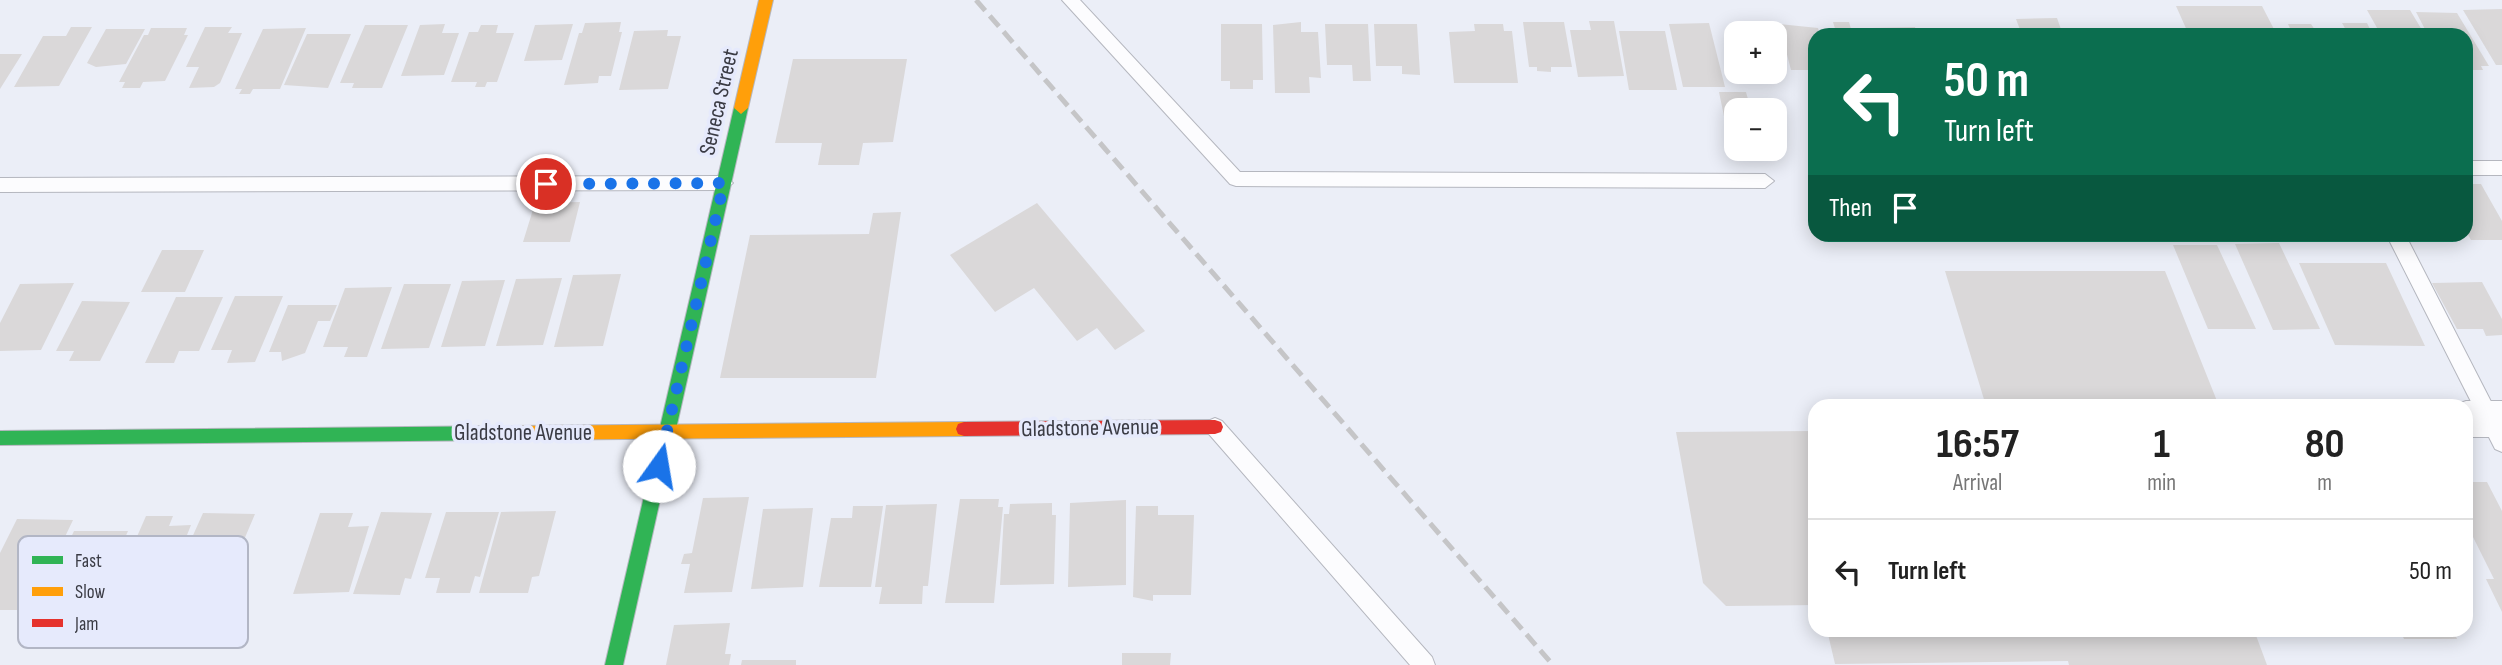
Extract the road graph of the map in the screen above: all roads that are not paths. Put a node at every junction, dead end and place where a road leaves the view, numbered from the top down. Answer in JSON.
{"nodes":[{"id":1,"x":766,"y":0,"type":"edge"},
{"id":2,"x":1070,"y":0,"type":"edge"},
{"id":3,"x":2473,"y":168,"type":"edge"},
{"id":4,"x":2502,"y":168,"type":"edge"},
{"id":5,"x":1765,"y":181,"type":"dead end"},
{"id":6,"x":724,"y":183,"type":"junction"},
{"id":7,"x":0,"y":185,"type":"edge"},
{"id":8,"x":2399,"y":242,"type":"edge"},
{"id":9,"x":2490,"y":425,"type":"edge"},
{"id":10,"x":1215,"y":426,"type":"joint"},
{"id":11,"x":667,"y":432,"type":"junction"},
{"id":12,"x":0,"y":438,"type":"edge"},
{"id":13,"x":614,"y":665,"type":"edge"},
{"id":14,"x":1424,"y":665,"type":"edge"}],
"edges":[{"from":1,"to":6,"type":"street","name":"Seneca Street"},
{"from":2,"to":5,"type":"lane"},
{"from":3,"to":4,"type":"lane"},
{"from":6,"to":7,"type":"lane"},
{"from":6,"to":11,"type":"street","name":"Seneca Street"},
{"from":8,"to":9,"type":"lane"},
{"from":10,"to":11,"type":"street","name":"Gladstone Avenue"},
{"from":10,"to":14,"type":"lane"},
{"from":11,"to":12,"type":"street","name":"Gladstone Avenue"},
{"from":11,"to":13,"type":"street","name":"Seneca Street"}]}
